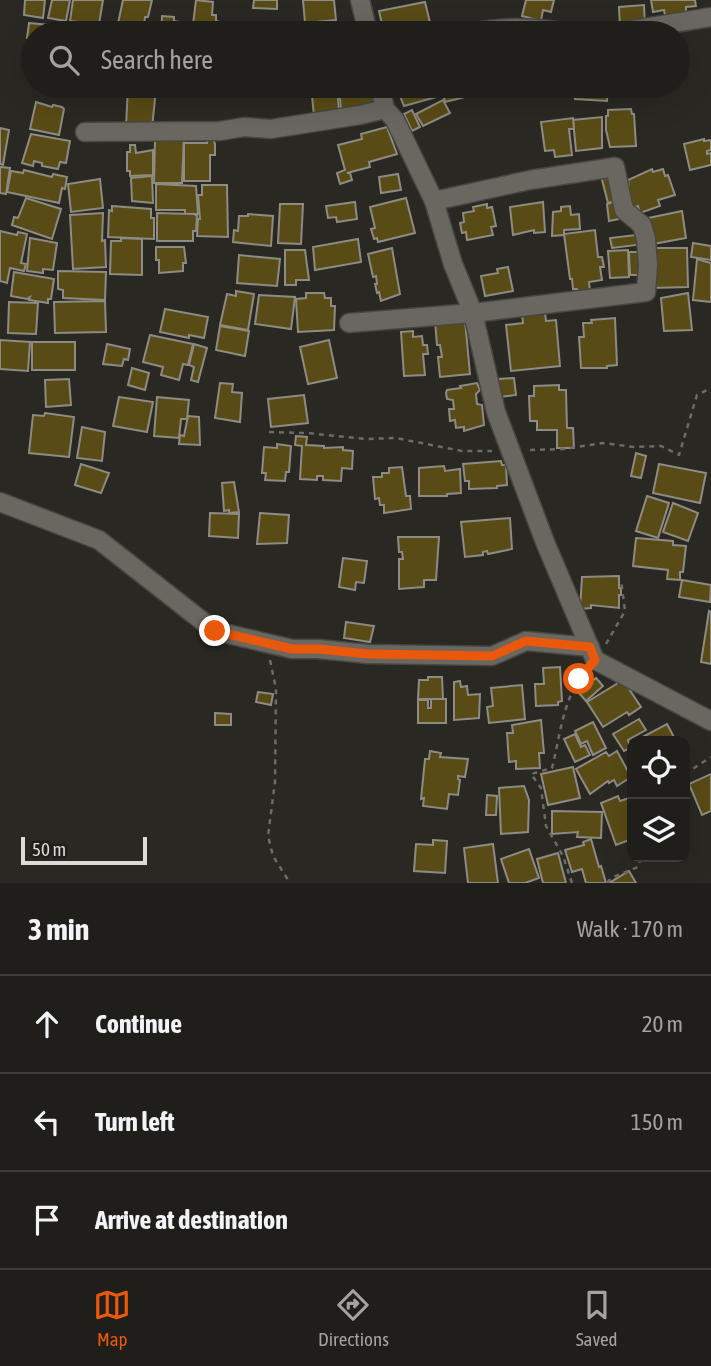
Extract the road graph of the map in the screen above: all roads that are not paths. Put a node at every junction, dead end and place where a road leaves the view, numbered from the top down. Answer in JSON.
{"nodes":[{"id":1,"x":360,"y":0,"type":"edge"},
{"id":2,"x":711,"y":17,"type":"edge"},
{"id":3,"x":365,"y":21,"type":"edge"},
{"id":4,"x":687,"y":21,"type":"edge"},
{"id":5,"x":383,"y":98,"type":"edge"},
{"id":6,"x":385,"y":108,"type":"junction"},
{"id":7,"x":85,"y":132,"type":"dead end"},
{"id":8,"x":434,"y":201,"type":"junction"},
{"id":9,"x":473,"y":313,"type":"junction"},
{"id":10,"x":349,"y":323,"type":"dead end"},
{"id":11,"x":0,"y":502,"type":"edge"},
{"id":12,"x":593,"y":653,"type":"junction"},
{"id":13,"x":711,"y":721,"type":"edge"}],
"edges":[{"from":1,"to":3,"type":"street"},
{"from":2,"to":4,"type":"street"},
{"from":5,"to":6,"type":"street"},
{"from":6,"to":7,"type":"street"},
{"from":6,"to":8,"type":"street"},
{"from":8,"to":9,"type":"street"},
{"from":8,"to":9,"type":"street"},
{"from":9,"to":10,"type":"street"},
{"from":9,"to":12,"type":"street"},
{"from":11,"to":12,"type":"street"},
{"from":12,"to":13,"type":"street"}]}
